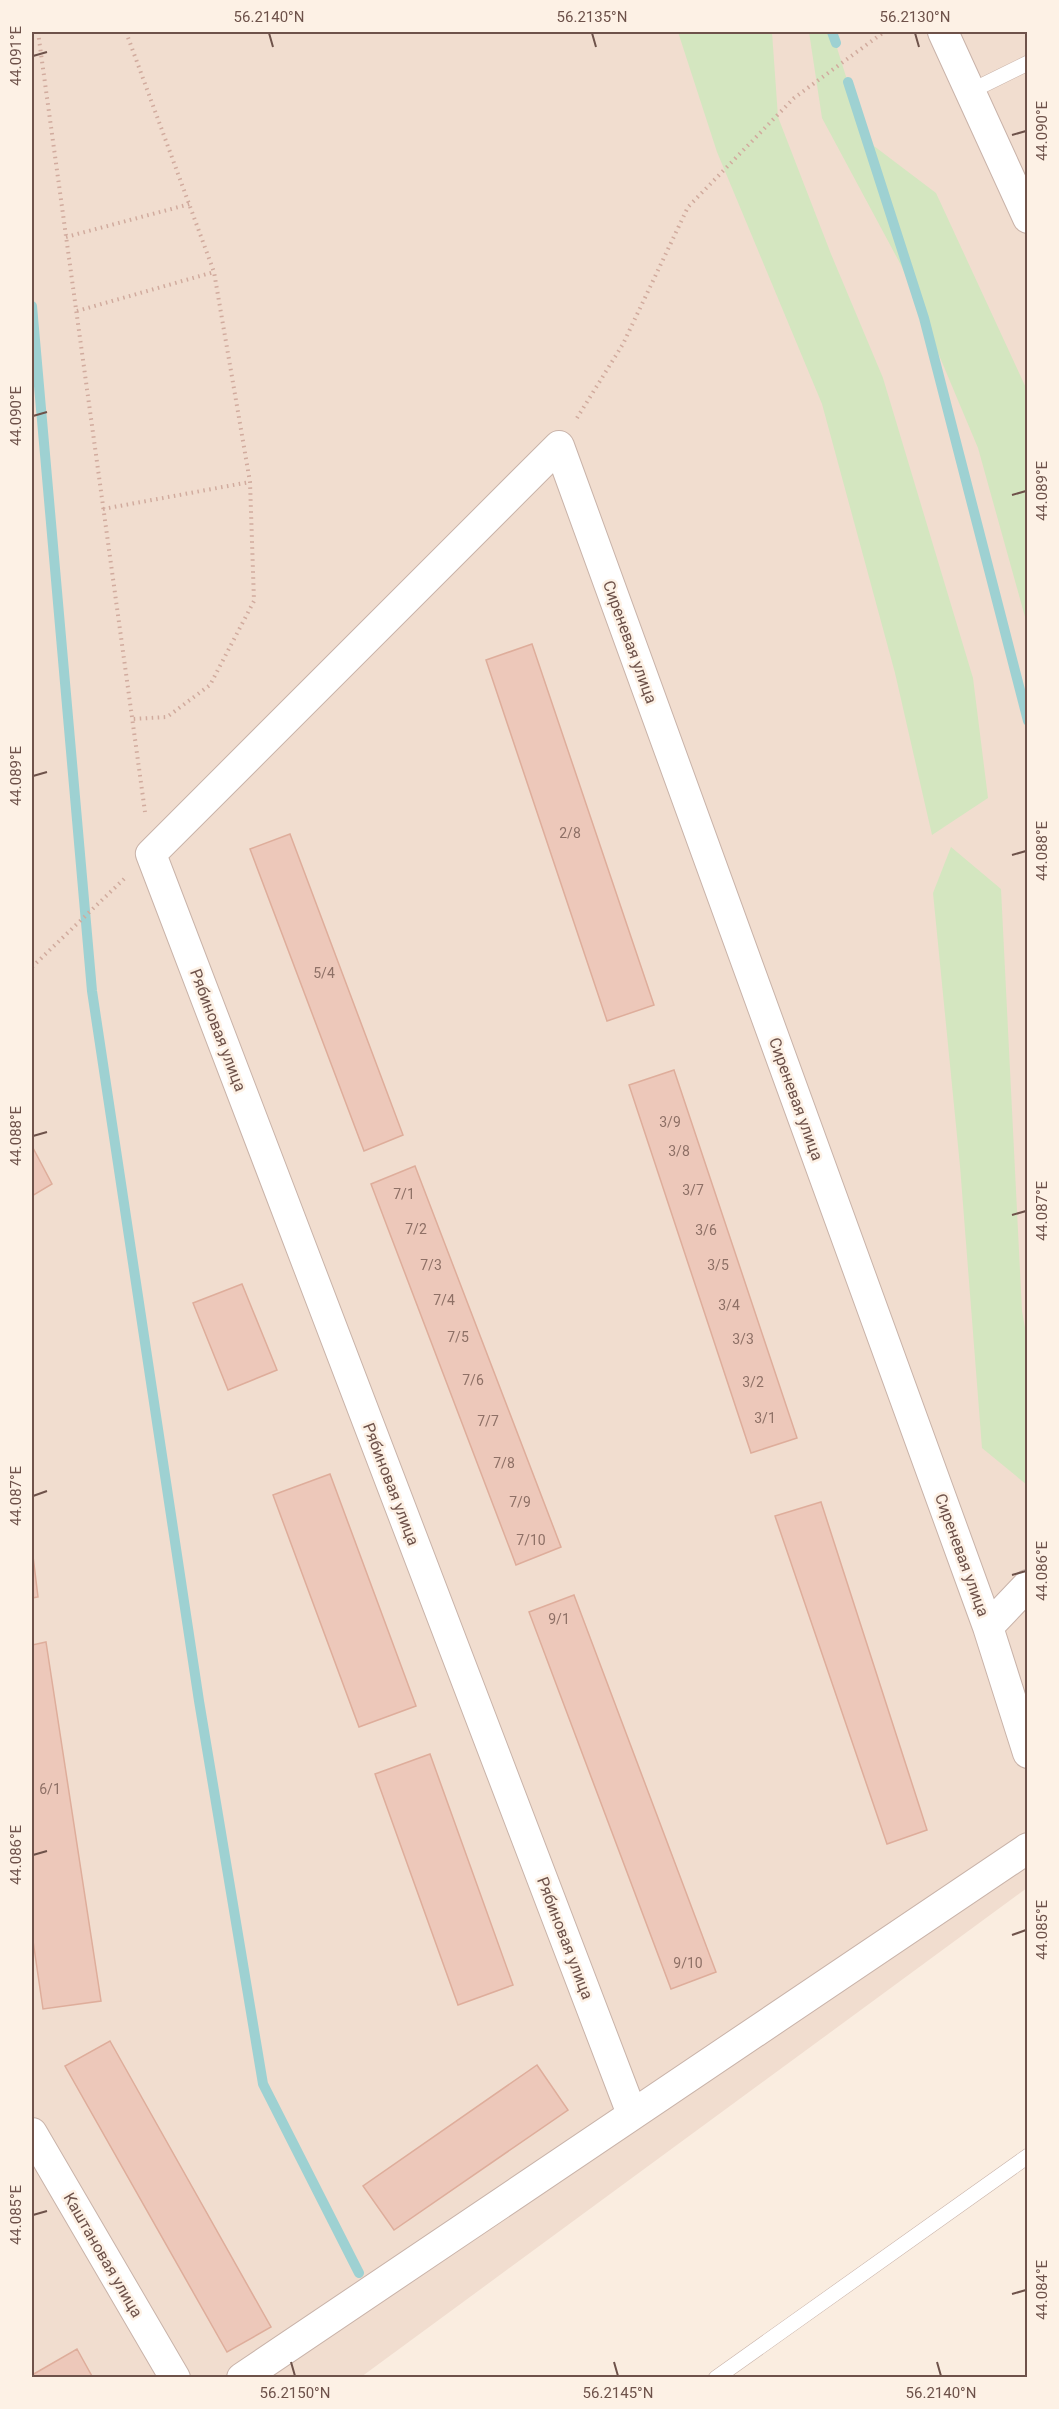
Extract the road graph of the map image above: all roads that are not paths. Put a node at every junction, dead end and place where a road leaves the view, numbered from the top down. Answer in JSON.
{"nodes":[{"id":1,"x":943,"y":32,"type":"edge"},
{"id":2,"x":1028,"y":63,"type":"edge"},
{"id":3,"x":969,"y":92,"type":"junction"},
{"id":4,"x":1028,"y":218,"type":"edge"},
{"id":5,"x":151,"y":854,"type":"joint"},
{"id":6,"x":1028,"y":1585,"type":"edge"},
{"id":7,"x":988,"y":1627,"type":"junction"},
{"id":8,"x":1028,"y":1753,"type":"edge"},
{"id":9,"x":1028,"y":1848,"type":"edge"},
{"id":10,"x":632,"y":2114,"type":"junction"},
{"id":11,"x":32,"y":2133,"type":"edge"},
{"id":12,"x":1028,"y":2156,"type":"edge"},
{"id":13,"x":175,"y":2378,"type":"edge"},
{"id":14,"x":242,"y":2378,"type":"edge"},
{"id":15,"x":716,"y":2378,"type":"edge"}],
"edges":[{"from":1,"to":3,"type":"street"},
{"from":2,"to":3,"type":"lane"},
{"from":3,"to":4,"type":"street"},
{"from":5,"to":7,"type":"street","name":"Сиреневая улица"},
{"from":5,"to":10,"type":"street","name":"Рябиновая улица"},
{"from":6,"to":7,"type":"street"},
{"from":7,"to":8,"type":"street","name":"Сиреневая улица"},
{"from":9,"to":10,"type":"street"},
{"from":10,"to":14,"type":"street"},
{"from":11,"to":13,"type":"street","name":"Каштановая улица"},
{"from":12,"to":15,"type":"lane"}]}
